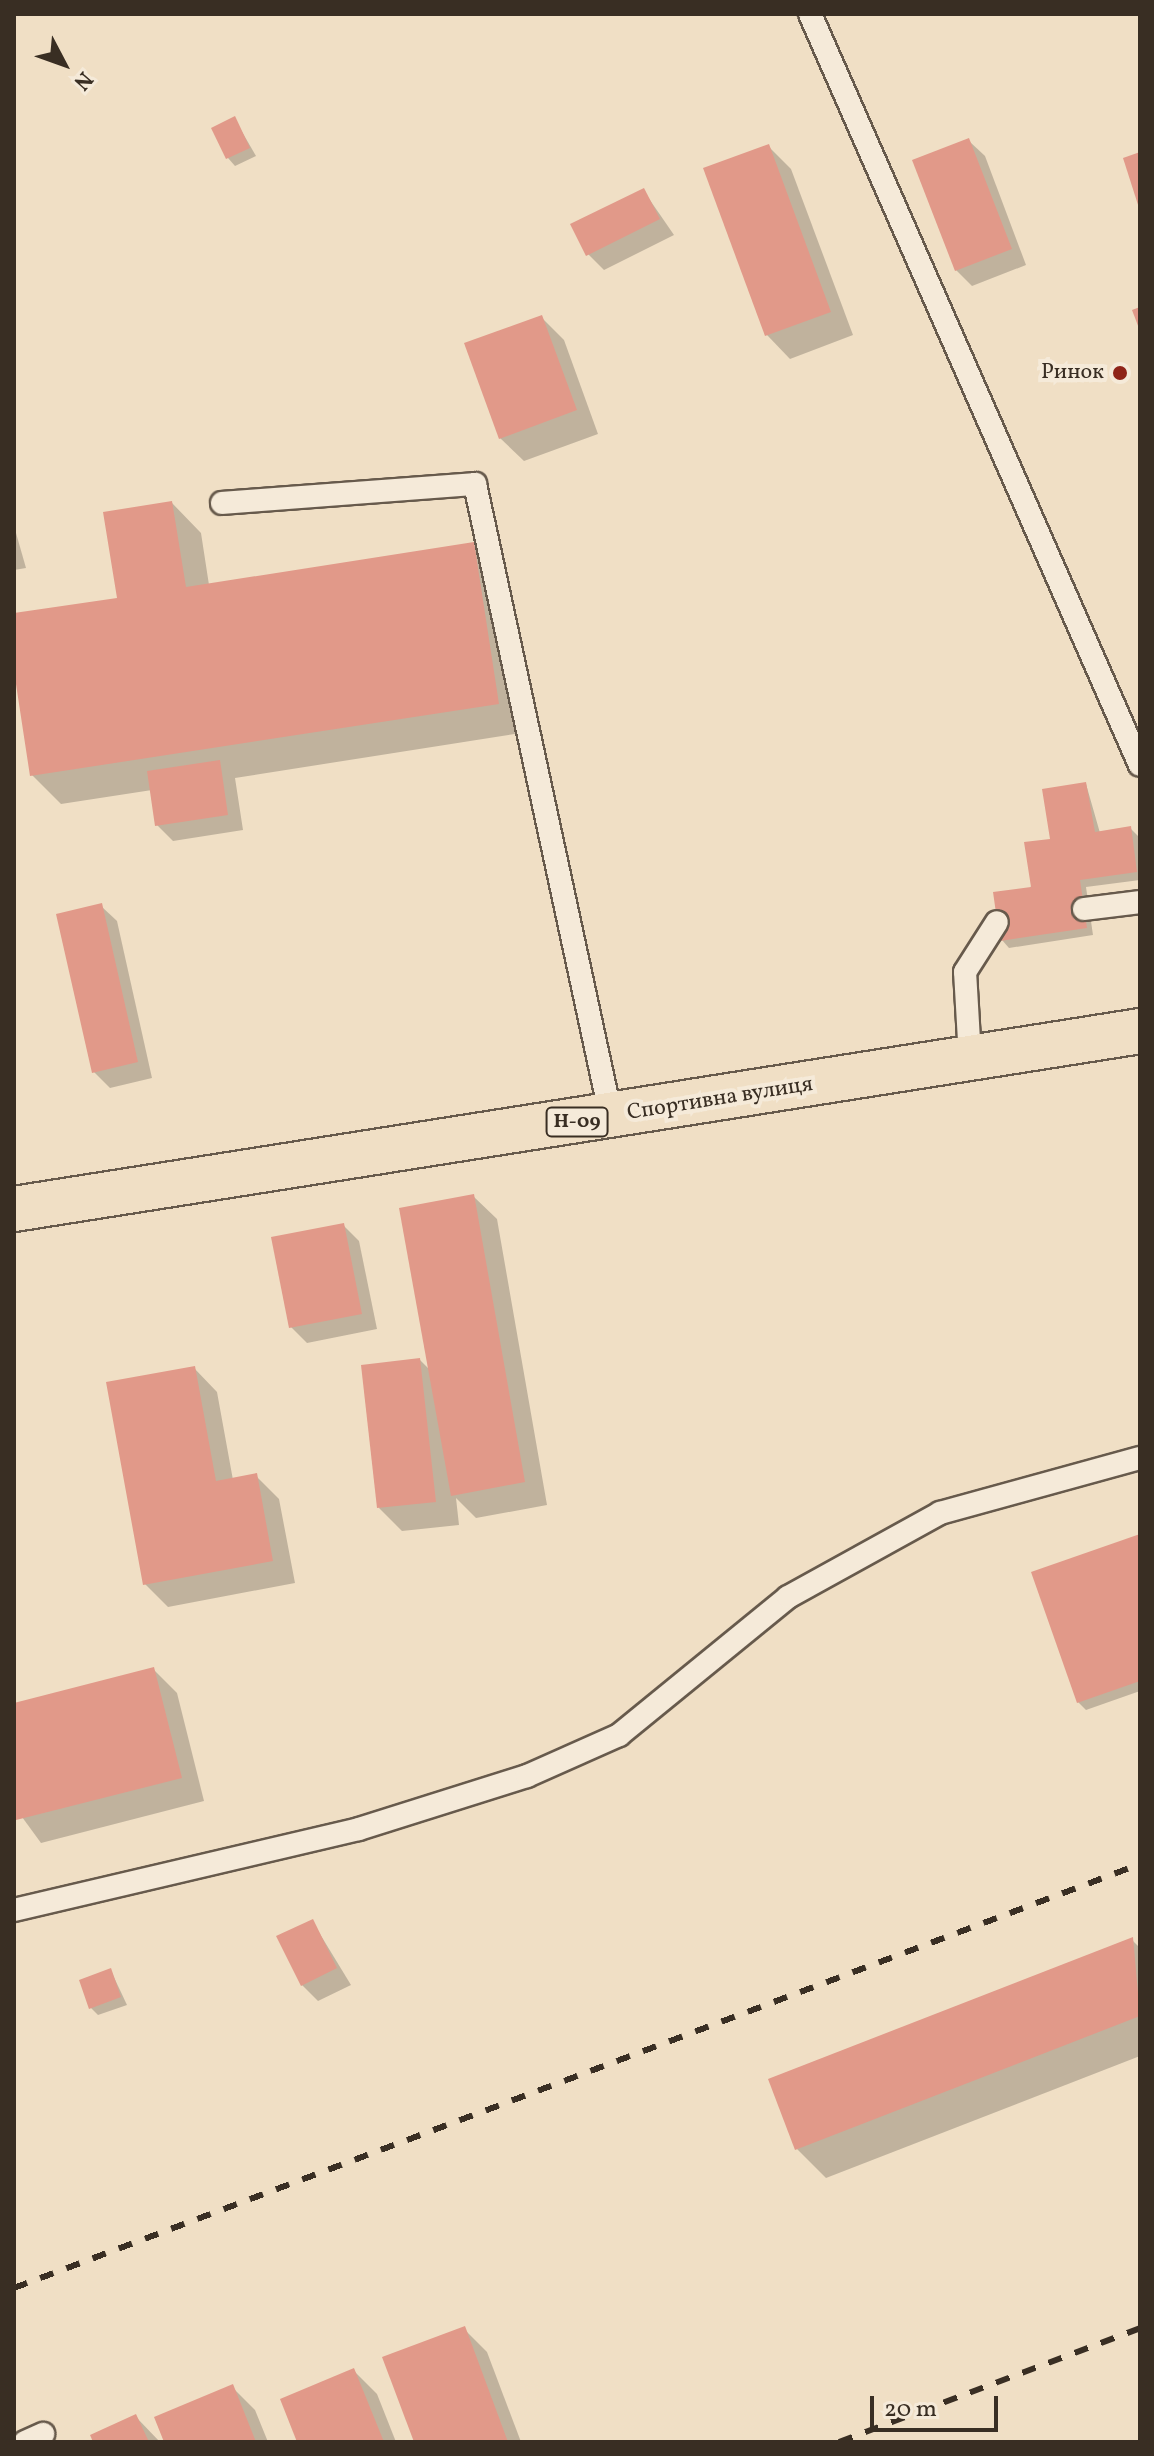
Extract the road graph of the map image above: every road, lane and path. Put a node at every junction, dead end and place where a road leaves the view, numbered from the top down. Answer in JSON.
{"nodes":[{"id":1,"x":810,"y":14,"type":"edge"},
{"id":2,"x":222,"y":503,"type":"dead end"},
{"id":3,"x":1140,"y":765,"type":"edge"},
{"id":4,"x":1140,"y":902,"type":"edge"},
{"id":5,"x":1084,"y":909,"type":"dead end"},
{"id":6,"x":997,"y":922,"type":"dead end"},
{"id":7,"x":1140,"y":1031,"type":"edge"},
{"id":8,"x":970,"y":1058,"type":"junction"},
{"id":9,"x":611,"y":1117,"type":"junction"},
{"id":10,"x":14,"y":1209,"type":"edge"},
{"id":11,"x":1140,"y":1458,"type":"edge"},
{"id":12,"x":14,"y":1910,"type":"edge"}],
"edges":[{"from":1,"to":3,"type":"lane"},
{"from":2,"to":9,"type":"lane"},
{"from":4,"to":5,"type":"lane"},
{"from":6,"to":8,"type":"lane"},
{"from":7,"to":8,"type":"main road","name":"Спортивна вулиця","number":"Н-09"},
{"from":8,"to":9,"type":"main road","name":"Спортивна вулиця","number":"Н-09"},
{"from":9,"to":10,"type":"main road","name":"Спортивна вулиця","number":"Н-09"},
{"from":11,"to":12,"type":"lane"}]}
